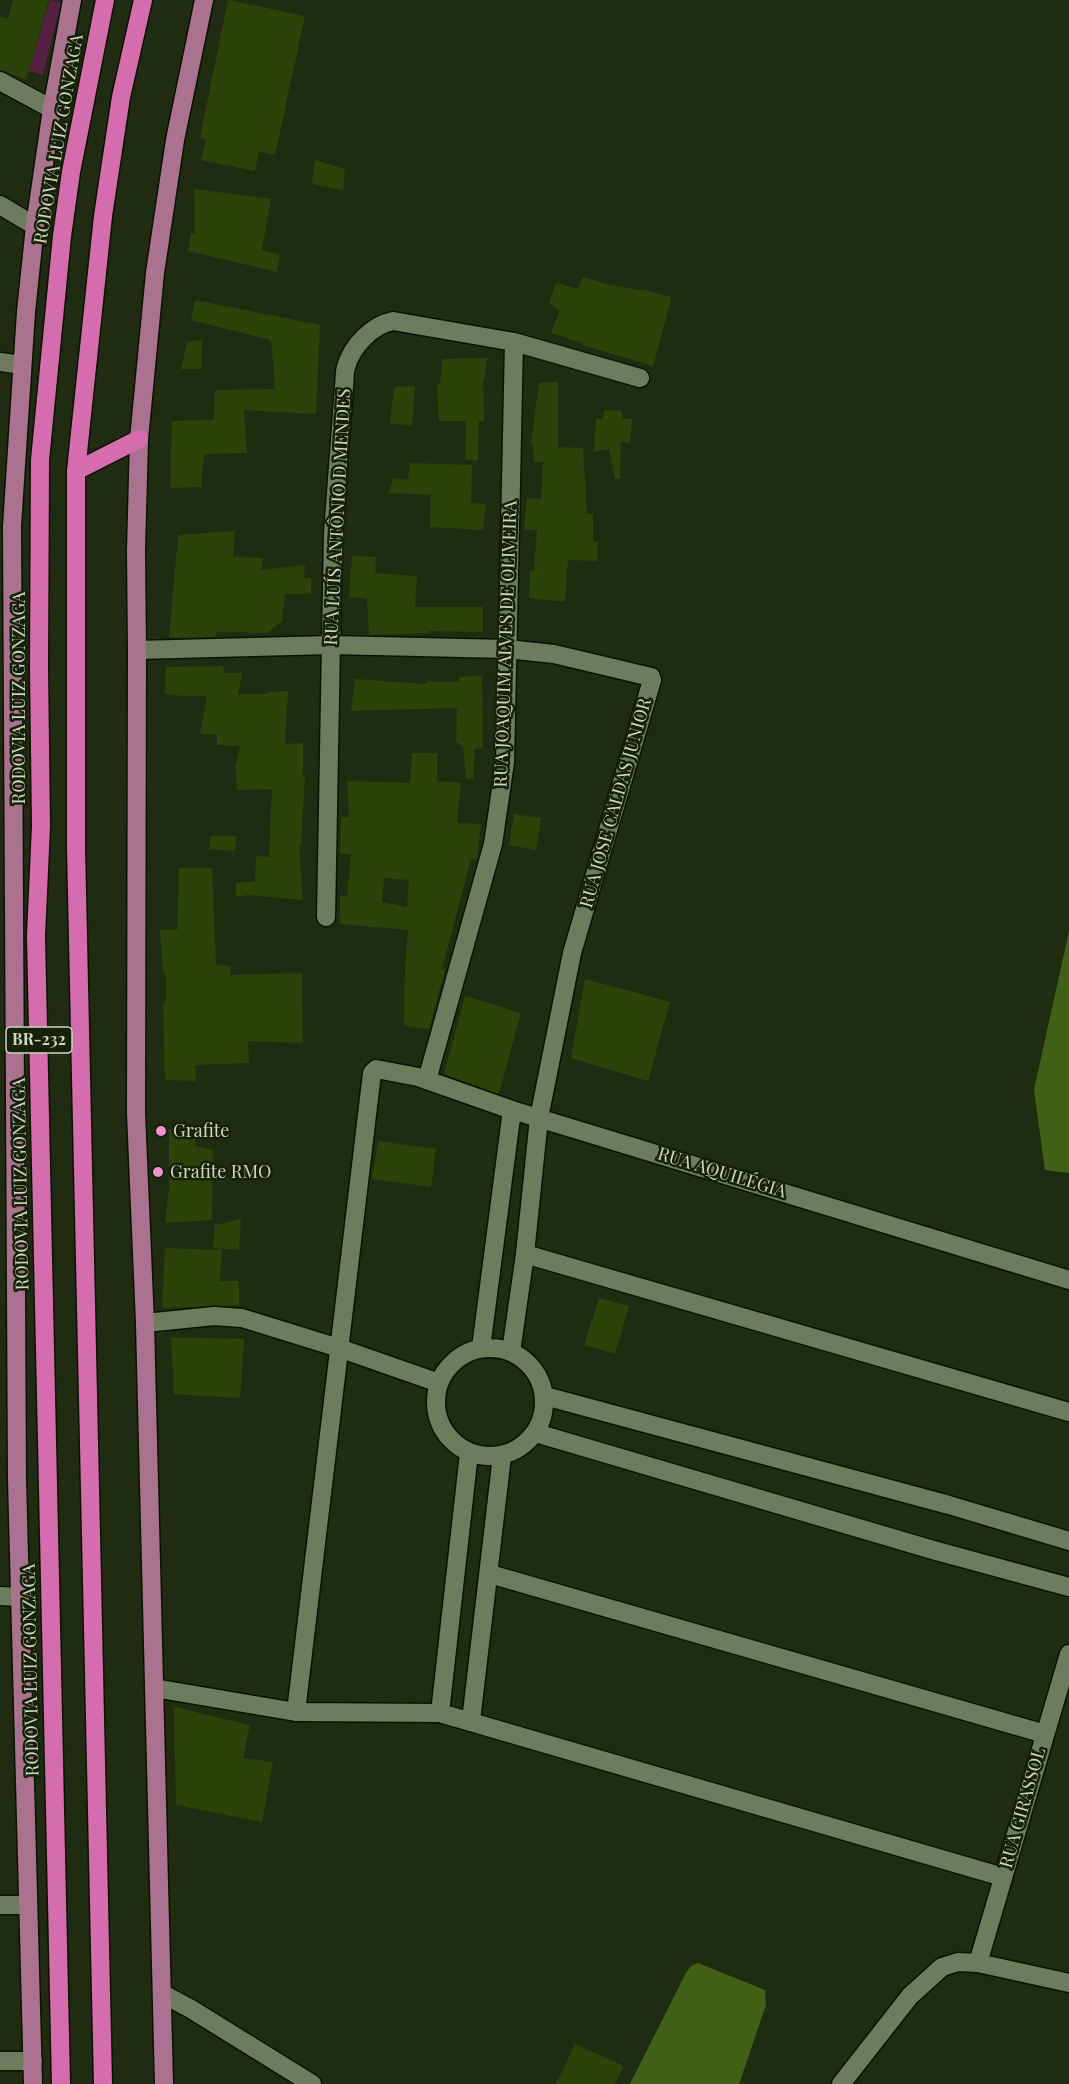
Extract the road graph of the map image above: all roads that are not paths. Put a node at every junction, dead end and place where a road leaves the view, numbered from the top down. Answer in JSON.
{"nodes":[{"id":1,"x":72,"y":0,"type":"edge"},
{"id":2,"x":105,"y":0,"type":"edge"},
{"id":3,"x":143,"y":0,"type":"edge"},
{"id":4,"x":204,"y":0,"type":"edge"},
{"id":5,"x":0,"y":81,"type":"edge"},
{"id":6,"x":52,"y":109,"type":"junction"},
{"id":7,"x":0,"y":205,"type":"edge"},
{"id":8,"x":35,"y":226,"type":"junction"},
{"id":9,"x":514,"y":342,"type":"junction"},
{"id":10,"x":0,"y":362,"type":"edge"},
{"id":11,"x":22,"y":365,"type":"junction"},
{"id":12,"x":640,"y":378,"type":"dead end"},
{"id":13,"x":139,"y":439,"type":"junction"},
{"id":14,"x":76,"y":471,"type":"junction"},
{"id":15,"x":6,"y":525,"type":"edge"},
{"id":16,"x":331,"y":645,"type":"junction"},
{"id":17,"x":507,"y":649,"type":"junction"},
{"id":18,"x":138,"y":650,"type":"junction"},
{"id":19,"x":326,"y":917,"type":"dead end"},
{"id":20,"x":8,"y":1057,"type":"edge"},
{"id":21,"x":427,"y":1080,"type":"junction"},
{"id":22,"x":512,"y":1110,"type":"junction"},
{"id":23,"x":539,"y":1118,"type":"junction"},
{"id":24,"x":525,"y":1254,"type":"junction"},
{"id":25,"x":1069,"y":1280,"type":"edge"},
{"id":26,"x":145,"y":1323,"type":"junction"},
{"id":27,"x":339,"y":1348,"type":"junction"},
{"id":28,"x":481,"y":1348,"type":"junction"},
{"id":29,"x":511,"y":1352,"type":"junction"},
{"id":30,"x":439,"y":1383,"type":"junction"},
{"id":31,"x":544,"y":1396,"type":"junction"},
{"id":32,"x":1069,"y":1412,"type":"edge"},
{"id":33,"x":536,"y":1432,"type":"junction"},
{"id":34,"x":469,"y":1453,"type":"junction"},
{"id":35,"x":502,"y":1456,"type":"junction"},
{"id":36,"x":1069,"y":1540,"type":"edge"},
{"id":37,"x":490,"y":1574,"type":"junction"},
{"id":38,"x":1069,"y":1587,"type":"edge"},
{"id":39,"x":0,"y":1596,"type":"edge"},
{"id":40,"x":20,"y":1597,"type":"junction"},
{"id":41,"x":1069,"y":1654,"type":"edge"},
{"id":42,"x":154,"y":1688,"type":"junction"},
{"id":43,"x":296,"y":1712,"type":"junction"},
{"id":44,"x":440,"y":1713,"type":"junction"},
{"id":45,"x":471,"y":1721,"type":"junction"},
{"id":46,"x":1045,"y":1734,"type":"junction"},
{"id":47,"x":1003,"y":1877,"type":"junction"},
{"id":48,"x":0,"y":1905,"type":"edge"},
{"id":49,"x":28,"y":1905,"type":"junction"},
{"id":50,"x":978,"y":1963,"type":"junction"},
{"id":51,"x":1069,"y":1983,"type":"edge"},
{"id":52,"x":163,"y":1994,"type":"junction"},
{"id":53,"x":0,"y":2061,"type":"edge"},
{"id":54,"x":33,"y":2061,"type":"junction"},
{"id":55,"x":33,"y":2084,"type":"edge"},
{"id":56,"x":61,"y":2084,"type":"edge"},
{"id":57,"x":103,"y":2084,"type":"edge"},
{"id":58,"x":164,"y":2084,"type":"edge"},
{"id":59,"x":312,"y":2084,"type":"edge"},
{"id":60,"x":841,"y":2084,"type":"edge"}],
"edges":[{"from":1,"to":6,"type":"main road"},
{"from":2,"to":56,"type":"highway","name":"RODOVIA LUIZ GONZAGA","number":"BR-232"},
{"from":3,"to":14,"type":"highway","number":"BR-232"},
{"from":4,"to":13,"type":"main road"},
{"from":5,"to":6,"type":"street"},
{"from":6,"to":8,"type":"main road"},
{"from":7,"to":8,"type":"street"},
{"from":8,"to":11,"type":"main road"},
{"from":9,"to":12,"type":"street","name":"RUA LUÍS ANTÔNIO D MENDES"},
{"from":9,"to":16,"type":"street","name":"RUA LUÍS ANTÔNIO D MENDES"},
{"from":9,"to":17,"type":"street","name":"RUA JOAQUIM ALVES DE OLIVEIRA"},
{"from":10,"to":11,"type":"street"},
{"from":11,"to":15,"type":"main road"},
{"from":13,"to":14,"type":"highway"},
{"from":13,"to":18,"type":"main road"},
{"from":14,"to":57,"type":"highway","number":"BR-232"},
{"from":15,"to":20,"type":"main road","number":"BR-232"},
{"from":16,"to":17,"type":"street","name":"RUA JOSE CALDAS JUNIOR"},
{"from":16,"to":18,"type":"street","name":"RUA JOSE CALDAS JUNIOR"},
{"from":16,"to":19,"type":"street","name":"RUA LUÍS ANTÔNIO D MENDES"},
{"from":17,"to":21,"type":"street","name":"RUA JOAQUIM ALVES DE OLIVEIRA"},
{"from":17,"to":23,"type":"street","name":"RUA JOSE CALDAS JUNIOR"},
{"from":18,"to":26,"type":"main road"},
{"from":20,"to":40,"type":"main road","number":"BR-232"},
{"from":21,"to":22,"type":"street","name":"RUA AQUILÉGIA"},
{"from":21,"to":27,"type":"street","name":"RUA AQUILÉGIA"},
{"from":22,"to":23,"type":"street","name":"RUA AQUILÉGIA"},
{"from":22,"to":28,"type":"street"},
{"from":23,"to":24,"type":"street"},
{"from":23,"to":25,"type":"street","name":"RUA AQUILÉGIA"},
{"from":24,"to":29,"type":"street"},
{"from":24,"to":32,"type":"street"},
{"from":26,"to":27,"type":"street"},
{"from":26,"to":42,"type":"main road"},
{"from":27,"to":30,"type":"street"},
{"from":27,"to":43,"type":"street"},
{"from":28,"to":29,"type":"street"},
{"from":28,"to":30,"type":"street"},
{"from":29,"to":31,"type":"street"},
{"from":30,"to":34,"type":"street"},
{"from":31,"to":33,"type":"street"},
{"from":31,"to":36,"type":"street"},
{"from":33,"to":35,"type":"street"},
{"from":33,"to":38,"type":"street"},
{"from":34,"to":35,"type":"street"},
{"from":34,"to":44,"type":"street"},
{"from":35,"to":37,"type":"street"},
{"from":37,"to":45,"type":"street"},
{"from":37,"to":46,"type":"street"},
{"from":39,"to":40,"type":"street"},
{"from":40,"to":49,"type":"main road","number":"BR-232"},
{"from":41,"to":46,"type":"street","name":"RUA GIRASSOL"},
{"from":42,"to":43,"type":"street"},
{"from":42,"to":52,"type":"main road"},
{"from":43,"to":44,"type":"street"},
{"from":44,"to":45,"type":"street"},
{"from":45,"to":47,"type":"street"},
{"from":46,"to":47,"type":"street","name":"RUA GIRASSOL"},
{"from":47,"to":50,"type":"street","name":"RUA GIRASSOL"},
{"from":48,"to":49,"type":"street"},
{"from":49,"to":54,"type":"main road","number":"BR-232"},
{"from":50,"to":51,"type":"street"},
{"from":50,"to":60,"type":"street"},
{"from":52,"to":58,"type":"main road"},
{"from":52,"to":59,"type":"street"},
{"from":53,"to":54,"type":"street"},
{"from":54,"to":55,"type":"main road","number":"BR-232"}]}
